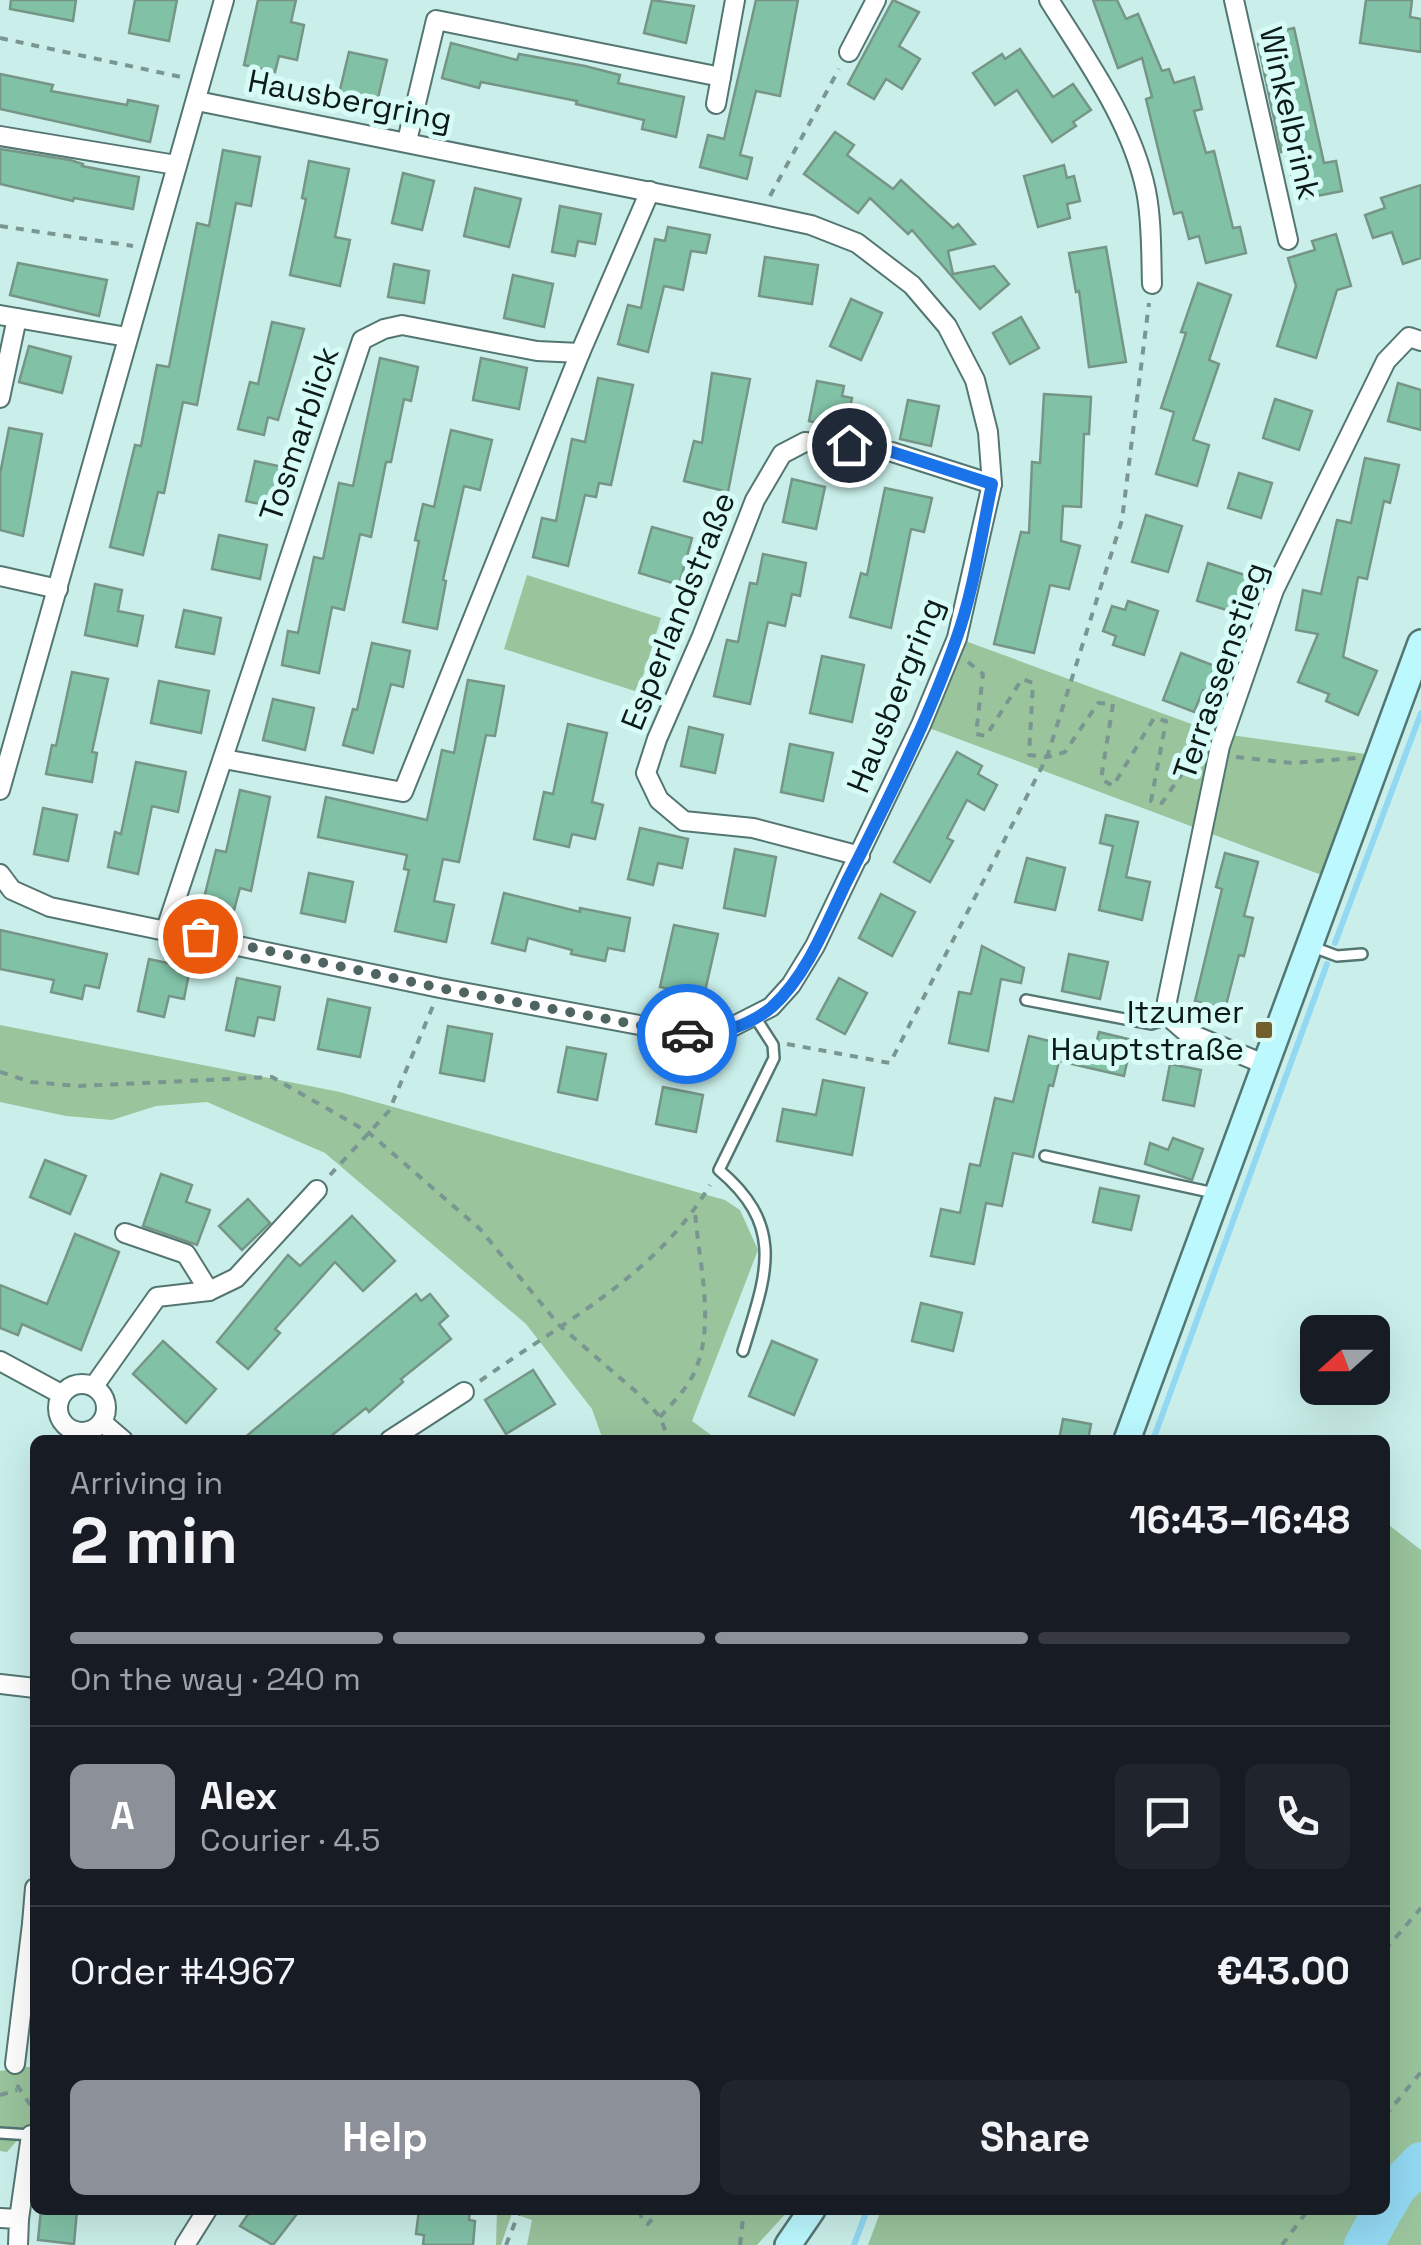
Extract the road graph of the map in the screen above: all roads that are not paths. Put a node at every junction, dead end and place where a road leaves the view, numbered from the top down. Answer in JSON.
{"nodes":[{"id":1,"x":224,"y":0,"type":"edge"},
{"id":2,"x":440,"y":0,"type":"edge"},
{"id":3,"x":735,"y":0,"type":"edge"},
{"id":4,"x":876,"y":0,"type":"edge"},
{"id":5,"x":1049,"y":0,"type":"edge"},
{"id":6,"x":1234,"y":0,"type":"edge"},
{"id":7,"x":436,"y":20,"type":"junction"},
{"id":8,"x":848,"y":52,"type":"road end"},
{"id":9,"x":721,"y":76,"type":"junction"},
{"id":10,"x":197,"y":100,"type":"junction"},
{"id":11,"x":716,"y":104,"type":"dead end"},
{"id":12,"x":0,"y":136,"type":"edge"},
{"id":13,"x":407,"y":142,"type":"junction"},
{"id":14,"x":176,"y":165,"type":"junction"},
{"id":15,"x":650,"y":192,"type":"junction"},
{"id":16,"x":1288,"y":240,"type":"dead end"},
{"id":17,"x":1152,"y":284,"type":"road end"},
{"id":18,"x":9,"y":317,"type":"edge"},
{"id":19,"x":128,"y":337,"type":"junction"},
{"id":20,"x":1421,"y":340,"type":"edge"},
{"id":21,"x":580,"y":353,"type":"junction"},
{"id":22,"x":0,"y":398,"type":"edge"},
{"id":23,"x":992,"y":484,"type":"junction"},
{"id":24,"x":0,"y":576,"type":"edge"},
{"id":25,"x":58,"y":589,"type":"junction"},
{"id":26,"x":1421,"y":643,"type":"edge"},
{"id":27,"x":224,"y":759,"type":"junction"},
{"id":28,"x":1,"y":780,"type":"edge"},
{"id":29,"x":860,"y":856,"type":"junction"},
{"id":30,"x":0,"y":874,"type":"edge"},
{"id":31,"x":166,"y":929,"type":"junction"},
{"id":32,"x":1311,"y":946,"type":"junction"},
{"id":33,"x":1362,"y":954,"type":"dead end"},
{"id":34,"x":1026,"y":1000,"type":"dead end"},
{"id":35,"x":755,"y":1017,"type":"junction"},
{"id":36,"x":1170,"y":1018,"type":"junction"},
{"id":37,"x":1264,"y":1064,"type":"junction"},
{"id":38,"x":1045,"y":1156,"type":"dead end"},
{"id":39,"x":317,"y":1190,"type":"road end"},
{"id":40,"x":1217,"y":1193,"type":"junction"},
{"id":41,"x":125,"y":1233,"type":"dead end"},
{"id":42,"x":209,"y":1291,"type":"junction"},
{"id":43,"x":743,"y":1351,"type":"dead end"},
{"id":44,"x":0,"y":1362,"type":"edge"},
{"id":45,"x":94,"y":1386,"type":"junction"},
{"id":46,"x":464,"y":1392,"type":"road end"},
{"id":47,"x":61,"y":1394,"type":"junction"},
{"id":48,"x":102,"y":1422,"type":"junction"},
{"id":49,"x":72,"y":1435,"type":"edge"},
{"id":50,"x":76,"y":1435,"type":"edge"},
{"id":51,"x":117,"y":1435,"type":"edge"},
{"id":52,"x":398,"y":1435,"type":"edge"},
{"id":53,"x":1129,"y":1435,"type":"edge"},
{"id":54,"x":0,"y":1684,"type":"edge"},
{"id":55,"x":30,"y":1687,"type":"edge"},
{"id":56,"x":30,"y":1947,"type":"edge"},
{"id":57,"x":15,"y":2064,"type":"road end"},
{"id":58,"x":0,"y":2133,"type":"edge"},
{"id":59,"x":30,"y":2134,"type":"edge"},
{"id":60,"x":30,"y":2138,"type":"edge"},
{"id":61,"x":204,"y":2215,"type":"edge"},
{"id":62,"x":809,"y":2215,"type":"edge"},
{"id":63,"x":10,"y":2219,"type":"edge"},
{"id":64,"x":18,"y":2245,"type":"edge"},
{"id":65,"x":185,"y":2245,"type":"edge"},
{"id":66,"x":788,"y":2245,"type":"edge"}],
"edges":[{"from":1,"to":10,"type":"street","name":"Hausbergring"},
{"from":2,"to":7,"type":"street"},
{"from":3,"to":9,"type":"street"},
{"from":4,"to":8,"type":"street"},
{"from":5,"to":17,"type":"street"},
{"from":6,"to":16,"type":"street","name":"Winkelbrink"},
{"from":7,"to":9,"type":"street"},
{"from":7,"to":13,"type":"street"},
{"from":9,"to":11,"type":"street"},
{"from":10,"to":13,"type":"street","name":"Hausbergring"},
{"from":10,"to":14,"type":"street","name":"Hausbergring"},
{"from":12,"to":14,"type":"street"},
{"from":13,"to":15,"type":"street","name":"Hausbergring"},
{"from":14,"to":19,"type":"street","name":"Hausbergring"},
{"from":15,"to":21,"type":"street"},
{"from":15,"to":23,"type":"street","name":"Hausbergring"},
{"from":18,"to":19,"type":"street"},
{"from":18,"to":22,"type":"street"},
{"from":19,"to":25,"type":"street","name":"Hausbergring"},
{"from":20,"to":36,"type":"street","name":"Terrassenstieg"},
{"from":21,"to":27,"type":"street"},
{"from":21,"to":27,"type":"street","name":"Tosmarblick"},
{"from":23,"to":29,"type":"street","name":"Hausbergring"},
{"from":23,"to":29,"type":"street","name":"Esperlandstraße"},
{"from":24,"to":25,"type":"street"},
{"from":25,"to":28,"type":"street","name":"Hausbergring"},
{"from":26,"to":32,"type":"main road"},
{"from":27,"to":31,"type":"street","name":"Tosmarblick"},
{"from":29,"to":35,"type":"street","name":"Hausbergring"},
{"from":30,"to":31,"type":"street","name":"Hausbergring"},
{"from":31,"to":35,"type":"street","name":"Hausbergring"},
{"from":32,"to":33,"type":"lane"},
{"from":32,"to":37,"type":"main road"},
{"from":34,"to":36,"type":"lane"},
{"from":35,"to":43,"type":"lane"},
{"from":36,"to":37,"type":"street"},
{"from":37,"to":40,"type":"main road"},
{"from":38,"to":40,"type":"lane"},
{"from":39,"to":42,"type":"street"},
{"from":40,"to":53,"type":"main road"},
{"from":41,"to":42,"type":"street"},
{"from":42,"to":45,"type":"street"},
{"from":44,"to":47,"type":"street"},
{"from":45,"to":47,"type":"street"},
{"from":45,"to":48,"type":"street"},
{"from":46,"to":52,"type":"street"},
{"from":47,"to":49,"type":"street"},
{"from":48,"to":50,"type":"street"},
{"from":48,"to":51,"type":"street"},
{"from":54,"to":55,"type":"street"},
{"from":56,"to":57,"type":"street"},
{"from":58,"to":59,"type":"lane"},
{"from":60,"to":63,"type":"street"},
{"from":61,"to":65,"type":"street"},
{"from":62,"to":66,"type":"main road"},
{"from":63,"to":64,"type":"street"}]}
